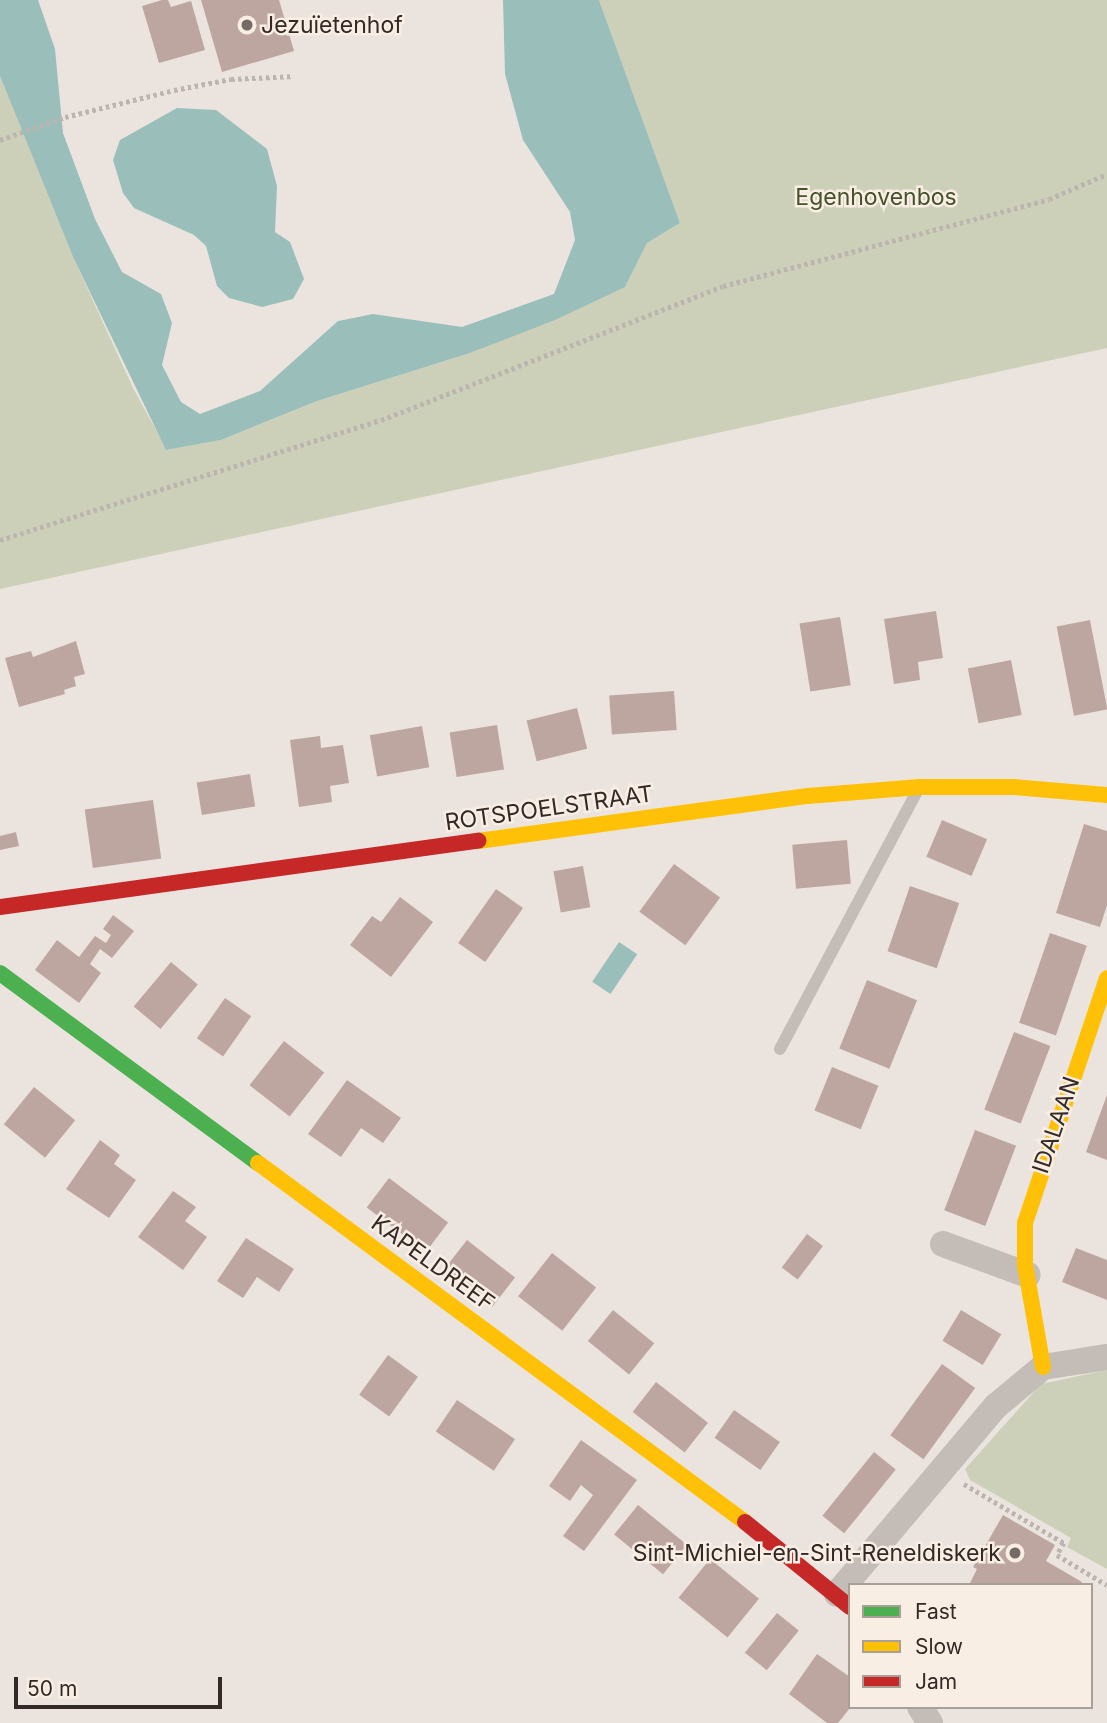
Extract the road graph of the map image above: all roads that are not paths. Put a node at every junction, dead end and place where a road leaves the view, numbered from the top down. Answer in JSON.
{"nodes":[{"id":1,"x":920,"y":787,"type":"junction"},
{"id":2,"x":1107,"y":795,"type":"edge"},
{"id":3,"x":0,"y":907,"type":"edge"},
{"id":4,"x":0,"y":973,"type":"edge"},
{"id":5,"x":1107,"y":978,"type":"edge"},
{"id":6,"x":780,"y":1049,"type":"dead end"},
{"id":7,"x":943,"y":1244,"type":"dead end"},
{"id":8,"x":1028,"y":1275,"type":"junction"},
{"id":9,"x":1107,"y":1357,"type":"edge"},
{"id":10,"x":1043,"y":1367,"type":"junction"},
{"id":11,"x":857,"y":1583,"type":"edge"},
{"id":12,"x":843,"y":1601,"type":"edge"}],
"edges":[{"from":1,"to":2,"type":"street","name":"ROTSPOELSTRAAT"},
{"from":1,"to":3,"type":"street","name":"ROTSPOELSTRAAT"},
{"from":1,"to":6,"type":"lane"},
{"from":4,"to":12,"type":"street","name":"KAPELDREEF"},
{"from":5,"to":8,"type":"street","name":"IDALAAN"},
{"from":7,"to":8,"type":"street"},
{"from":8,"to":10,"type":"street","name":"IDALAAN"},
{"from":9,"to":10,"type":"street"},
{"from":10,"to":11,"type":"street"}]}
